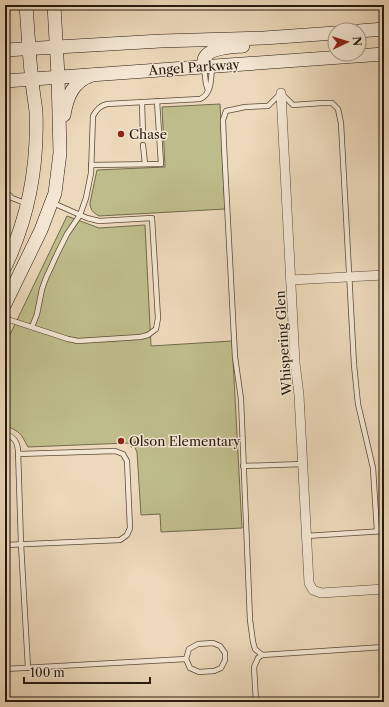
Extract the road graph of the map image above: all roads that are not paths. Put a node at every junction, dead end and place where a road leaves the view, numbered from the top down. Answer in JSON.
{"nodes":[{"id":1,"x":26,"y":5,"type":"edge"},
{"id":2,"x":54,"y":5,"type":"edge"},
{"id":3,"x":384,"y":29,"type":"edge"},
{"id":4,"x":367,"y":30,"type":"edge"},
{"id":5,"x":327,"y":34,"type":"edge"},
{"id":6,"x":300,"y":36,"type":"junction"},
{"id":7,"x":56,"y":47,"type":"junction"},
{"id":8,"x":29,"y":49,"type":"junction"},
{"id":9,"x":5,"y":50,"type":"edge"},
{"id":10,"x":384,"y":54,"type":"edge"},
{"id":11,"x":208,"y":66,"type":"junction"},
{"id":12,"x":98,"y":74,"type":"junction"},
{"id":13,"x":58,"y":76,"type":"junction"},
{"id":14,"x":32,"y":79,"type":"junction"},
{"id":15,"x":5,"y":80,"type":"edge"},
{"id":16,"x":208,"y":90,"type":"junction"},
{"id":17,"x":281,"y":93,"type":"junction"},
{"id":18,"x":157,"y":101,"type":"junction"},
{"id":19,"x":142,"y":102,"type":"junction"},
{"id":20,"x":143,"y":137,"type":"dead end"},
{"id":21,"x":143,"y":145,"type":"dead end"},
{"id":22,"x":60,"y":153,"type":"junction"},
{"id":23,"x":5,"y":164,"type":"edge"},
{"id":24,"x":145,"y":164,"type":"junction"},
{"id":25,"x":91,"y":165,"type":"junction"},
{"id":26,"x":5,"y":192,"type":"edge"},
{"id":27,"x":52,"y":202,"type":"junction"},
{"id":28,"x":27,"y":204,"type":"junction"},
{"id":29,"x":80,"y":214,"type":"junction"},
{"id":30,"x":5,"y":267,"type":"edge"},
{"id":31,"x":384,"y":275,"type":"edge"},
{"id":32,"x":349,"y":277,"type":"junction"},
{"id":33,"x":291,"y":280,"type":"junction"},
{"id":34,"x":5,"y":304,"type":"edge"},
{"id":35,"x":5,"y":317,"type":"edge"},
{"id":36,"x":32,"y":327,"type":"junction"},
{"id":37,"x":5,"y":434,"type":"edge"},
{"id":38,"x":18,"y":454,"type":"junction"},
{"id":39,"x":303,"y":464,"type":"junction"},
{"id":40,"x":243,"y":466,"type":"junction"},
{"id":41,"x":377,"y":531,"type":"junction"},
{"id":42,"x":384,"y":531,"type":"edge"},
{"id":43,"x":306,"y":536,"type":"junction"},
{"id":44,"x":21,"y":544,"type":"junction"},
{"id":45,"x":5,"y":545,"type":"edge"},
{"id":46,"x":384,"y":589,"type":"edge"},
{"id":47,"x":384,"y":647,"type":"edge"},
{"id":48,"x":262,"y":654,"type":"junction"},
{"id":49,"x":186,"y":659,"type":"junction"},
{"id":50,"x":28,"y":668,"type":"junction"},
{"id":51,"x":5,"y":669,"type":"edge"},
{"id":52,"x":256,"y":702,"type":"edge"}],
"edges":[{"from":1,"to":8,"type":"main road"},
{"from":2,"to":7,"type":"main road"},
{"from":3,"to":4,"type":"main road"},
{"from":5,"to":6,"type":"main road","name":"Angel Parkway"},
{"from":6,"to":7,"type":"main road","name":"Angel Parkway"},
{"from":6,"to":11,"type":"main road"},
{"from":7,"to":8,"type":"main road","name":"Angel Parkway"},
{"from":7,"to":13,"type":"main road"},
{"from":8,"to":9,"type":"main road","name":"Angel Parkway"},
{"from":8,"to":14,"type":"main road"},
{"from":10,"to":11,"type":"main road","name":"Angel Parkway"},
{"from":11,"to":12,"type":"main road","name":"Angel Parkway"},
{"from":11,"to":16,"type":"lane"},
{"from":11,"to":16,"type":"lane"},
{"from":12,"to":13,"type":"main road","name":"Angel Parkway"},
{"from":12,"to":22,"type":"main road"},
{"from":13,"to":14,"type":"main road","name":"Angel Parkway"},
{"from":13,"to":22,"type":"main road"},
{"from":14,"to":15,"type":"main road","name":"Angel Parkway"},
{"from":14,"to":28,"type":"main road"},
{"from":16,"to":18,"type":"lane"},
{"from":17,"to":32,"type":"lane"},
{"from":17,"to":33,"type":"street","name":"Whispering Glen"},
{"from":17,"to":40,"type":"lane"},
{"from":18,"to":19,"type":"lane"},
{"from":18,"to":24,"type":"lane"},
{"from":19,"to":20,"type":"lane"},
{"from":19,"to":25,"type":"lane"},
{"from":21,"to":24,"type":"lane"},
{"from":22,"to":27,"type":"main road"},
{"from":23,"to":26,"type":"lane"},
{"from":24,"to":25,"type":"lane"},
{"from":25,"to":29,"type":"lane"},
{"from":26,"to":28,"type":"lane"},
{"from":27,"to":29,"type":"lane"},
{"from":27,"to":34,"type":"main road"},
{"from":28,"to":30,"type":"main road"},
{"from":29,"to":36,"type":"lane"},
{"from":29,"to":36,"type":"lane"},
{"from":31,"to":32,"type":"street"},
{"from":32,"to":33,"type":"street"},
{"from":32,"to":41,"type":"lane"},
{"from":33,"to":39,"type":"street","name":"Whispering Glen"},
{"from":35,"to":36,"type":"lane"},
{"from":37,"to":38,"type":"lane"},
{"from":38,"to":44,"type":"lane"},
{"from":38,"to":44,"type":"lane"},
{"from":39,"to":40,"type":"lane"},
{"from":39,"to":43,"type":"street","name":"Whispering Glen"},
{"from":40,"to":48,"type":"lane"},
{"from":41,"to":42,"type":"lane"},
{"from":41,"to":43,"type":"lane"},
{"from":43,"to":46,"type":"street","name":"Whispering Glen"},
{"from":44,"to":45,"type":"lane"},
{"from":44,"to":50,"type":"lane"},
{"from":47,"to":48,"type":"lane"},
{"from":48,"to":52,"type":"lane"},
{"from":49,"to":49,"type":"lane"},
{"from":49,"to":50,"type":"lane"},
{"from":50,"to":51,"type":"lane"}]}
